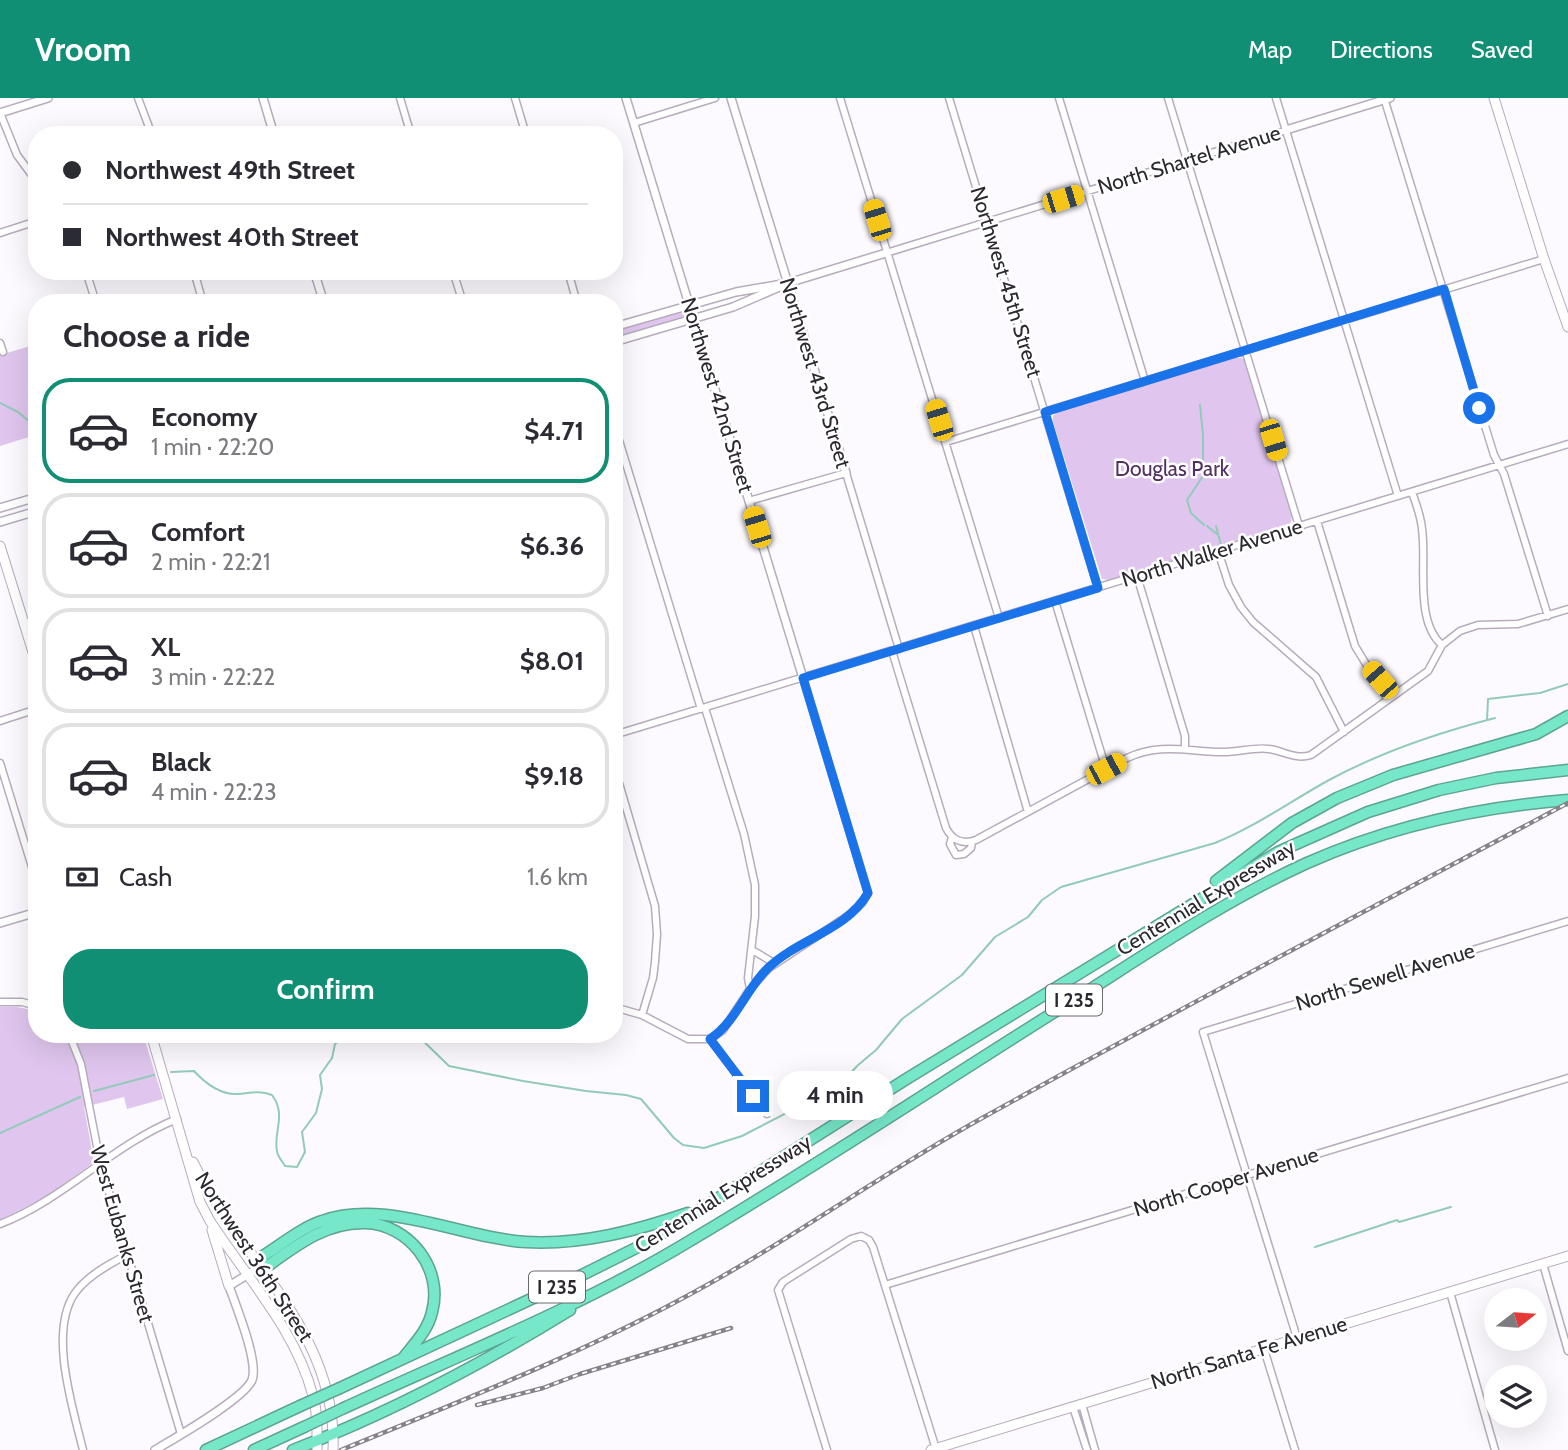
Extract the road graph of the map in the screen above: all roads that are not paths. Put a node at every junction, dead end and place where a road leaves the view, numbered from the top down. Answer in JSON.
{"nodes":[{"id":1,"x":48,"y":98,"type":"edge"},
{"id":2,"x":138,"y":98,"type":"edge"},
{"id":3,"x":263,"y":98,"type":"edge"},
{"id":4,"x":400,"y":98,"type":"edge"},
{"id":5,"x":515,"y":98,"type":"edge"},
{"id":6,"x":626,"y":98,"type":"edge"},
{"id":7,"x":715,"y":98,"type":"edge"},
{"id":8,"x":732,"y":98,"type":"edge"},
{"id":9,"x":840,"y":98,"type":"edge"},
{"id":10,"x":949,"y":98,"type":"edge"},
{"id":11,"x":1059,"y":98,"type":"edge"},
{"id":12,"x":1168,"y":98,"type":"edge"},
{"id":13,"x":1276,"y":98,"type":"edge"},
{"id":14,"x":1494,"y":98,"type":"edge"},
{"id":15,"x":1386,"y":99,"type":"edge"},
{"id":16,"x":0,"y":113,"type":"edge"},
{"id":17,"x":634,"y":123,"type":"junction"},
{"id":18,"x":149,"y":126,"type":"edge"},
{"id":19,"x":271,"y":126,"type":"edge"},
{"id":20,"x":408,"y":126,"type":"edge"},
{"id":21,"x":523,"y":126,"type":"edge"},
{"id":22,"x":1286,"y":130,"type":"junction"},
{"id":23,"x":1187,"y":161,"type":"junction"},
{"id":24,"x":28,"y":170,"type":"edge"},
{"id":25,"x":1087,"y":191,"type":"junction"},
{"id":26,"x":988,"y":222,"type":"junction"},
{"id":27,"x":28,"y":225,"type":"edge"},
{"id":28,"x":0,"y":233,"type":"edge"},
{"id":29,"x":886,"y":253,"type":"junction"},
{"id":30,"x":1544,"y":259,"type":"junction"},
{"id":31,"x":788,"y":283,"type":"junction"},
{"id":32,"x":1444,"y":289,"type":"junction"},
{"id":33,"x":690,"y":305,"type":"junction"},
{"id":34,"x":694,"y":318,"type":"junction"},
{"id":35,"x":1345,"y":320,"type":"junction"},
{"id":36,"x":1567,"y":320,"type":"edge"},
{"id":37,"x":623,"y":324,"type":"edge"},
{"id":38,"x":623,"y":339,"type":"edge"},
{"id":39,"x":0,"y":343,"type":"edge"},
{"id":40,"x":1246,"y":350,"type":"junction"},
{"id":41,"x":3,"y":352,"type":"dead end"},
{"id":42,"x":1145,"y":381,"type":"junction"},
{"id":43,"x":1045,"y":412,"type":"junction"},
{"id":44,"x":946,"y":442,"type":"junction"},
{"id":45,"x":1568,"y":444,"type":"edge"},
{"id":46,"x":623,"y":453,"type":"edge"},
{"id":47,"x":1499,"y":466,"type":"junction"},
{"id":48,"x":846,"y":473,"type":"junction"},
{"id":49,"x":1412,"y":492,"type":"junction"},
{"id":50,"x":1398,"y":496,"type":"junction"},
{"id":51,"x":28,"y":500,"type":"edge"},
{"id":52,"x":749,"y":501,"type":"junction"},
{"id":53,"x":0,"y":508,"type":"edge"},
{"id":54,"x":28,"y":514,"type":"edge"},
{"id":55,"x":1317,"y":521,"type":"junction"},
{"id":56,"x":0,"y":522,"type":"edge"},
{"id":57,"x":1299,"y":526,"type":"junction"},
{"id":58,"x":0,"y":546,"type":"edge"},
{"id":59,"x":1218,"y":551,"type":"junction"},
{"id":60,"x":1137,"y":576,"type":"junction"},
{"id":61,"x":1098,"y":588,"type":"junction"},
{"id":62,"x":1055,"y":601,"type":"junction"},
{"id":63,"x":1568,"y":609,"type":"edge"},
{"id":64,"x":1548,"y":616,"type":"junction"},
{"id":65,"x":999,"y":618,"type":"junction"},
{"id":66,"x":28,"y":622,"type":"edge"},
{"id":67,"x":24,"y":623,"type":"junction"},
{"id":68,"x":974,"y":626,"type":"junction"},
{"id":69,"x":28,"y":636,"type":"edge"},
{"id":70,"x":1442,"y":645,"type":"junction"},
{"id":71,"x":895,"y":650,"type":"junction"},
{"id":72,"x":803,"y":678,"type":"junction"},
{"id":73,"x":1394,"y":696,"type":"junction"},
{"id":74,"x":703,"y":708,"type":"junction"},
{"id":75,"x":28,"y":712,"type":"edge"},
{"id":76,"x":1568,"y":716,"type":"edge"},
{"id":77,"x":0,"y":721,"type":"edge"},
{"id":78,"x":623,"y":732,"type":"edge"},
{"id":79,"x":1344,"y":732,"type":"junction"},
{"id":80,"x":1185,"y":749,"type":"junction"},
{"id":81,"x":0,"y":763,"type":"edge"},
{"id":82,"x":1106,"y":769,"type":"junction"},
{"id":83,"x":1568,"y":770,"type":"edge"},
{"id":84,"x":623,"y":797,"type":"edge"},
{"id":85,"x":1568,"y":800,"type":"edge"},
{"id":86,"x":1028,"y":811,"type":"junction"},
{"id":87,"x":952,"y":837,"type":"junction"},
{"id":88,"x":972,"y":842,"type":"junction"},
{"id":89,"x":28,"y":854,"type":"edge"},
{"id":90,"x":28,"y":915,"type":"edge"},
{"id":91,"x":1568,"y":921,"type":"edge"},
{"id":92,"x":0,"y":923,"type":"edge"},
{"id":93,"x":1161,"y":923,"type":"junction"},
{"id":94,"x":752,"y":950,"type":"junction"},
{"id":95,"x":774,"y":963,"type":"junction"},
{"id":96,"x":750,"y":989,"type":"junction"},
{"id":97,"x":0,"y":1002,"type":"edge"},
{"id":98,"x":28,"y":1004,"type":"edge"},
{"id":99,"x":623,"y":1010,"type":"edge"},
{"id":100,"x":642,"y":1015,"type":"junction"},
{"id":101,"x":710,"y":1039,"type":"junction"},
{"id":102,"x":73,"y":1043,"type":"edge"},
{"id":103,"x":153,"y":1043,"type":"edge"},
{"id":104,"x":1568,"y":1078,"type":"edge"},
{"id":105,"x":768,"y":1115,"type":"dead end"},
{"id":106,"x":177,"y":1119,"type":"junction"},
{"id":107,"x":185,"y":1147,"type":"junction"},
{"id":108,"x":100,"y":1162,"type":"junction"},
{"id":109,"x":1247,"y":1175,"type":"junction"},
{"id":110,"x":707,"y":1206,"type":"junction"},
{"id":111,"x":210,"y":1222,"type":"junction"},
{"id":112,"x":0,"y":1224,"type":"edge"},
{"id":113,"x":127,"y":1255,"type":"junction"},
{"id":114,"x":1568,"y":1256,"type":"edge"},
{"id":115,"x":1543,"y":1264,"type":"junction"},
{"id":116,"x":260,"y":1267,"type":"junction"},
{"id":117,"x":248,"y":1276,"type":"junction"},
{"id":118,"x":614,"y":1283,"type":"junction"},
{"id":119,"x":885,"y":1285,"type":"junction"},
{"id":120,"x":229,"y":1286,"type":"junction"},
{"id":121,"x":1450,"y":1292,"type":"junction"},
{"id":122,"x":1297,"y":1338,"type":"junction"},
{"id":123,"x":1264,"y":1349,"type":"junction"},
{"id":124,"x":1568,"y":1351,"type":"edge"},
{"id":125,"x":402,"y":1359,"type":"junction"},
{"id":126,"x":1077,"y":1406,"type":"junction"},
{"id":127,"x":181,"y":1434,"type":"junction"},
{"id":128,"x":334,"y":1434,"type":"junction"},
{"id":129,"x":317,"y":1445,"type":"edge"},
{"id":130,"x":933,"y":1449,"type":"edge"},
{"id":131,"x":83,"y":1450,"type":"edge"},
{"id":132,"x":155,"y":1450,"type":"edge"},
{"id":133,"x":206,"y":1450,"type":"edge"},
{"id":134,"x":254,"y":1450,"type":"edge"},
{"id":135,"x":293,"y":1450,"type":"edge"},
{"id":136,"x":333,"y":1450,"type":"edge"},
{"id":137,"x":827,"y":1450,"type":"edge"},
{"id":138,"x":1087,"y":1450,"type":"edge"},
{"id":139,"x":1095,"y":1450,"type":"edge"},
{"id":140,"x":1295,"y":1450,"type":"edge"},
{"id":141,"x":1496,"y":1450,"type":"edge"}],
"edges":[{"from":1,"to":16,"type":"street"},
{"from":2,"to":18,"type":"street"},
{"from":3,"to":19,"type":"street"},
{"from":4,"to":20,"type":"street"},
{"from":5,"to":21,"type":"street"},
{"from":6,"to":17,"type":"street","name":"Northwest 42nd Street"},
{"from":7,"to":17,"type":"street"},
{"from":8,"to":31,"type":"street","name":"Northwest 43rd Street"},
{"from":9,"to":29,"type":"street"},
{"from":10,"to":26,"type":"street","name":"Northwest 45th Street"},
{"from":11,"to":25,"type":"street"},
{"from":12,"to":23,"type":"street"},
{"from":13,"to":22,"type":"street"},
{"from":14,"to":30,"type":"main road"},
{"from":15,"to":22,"type":"street","name":"North Shartel Avenue"},
{"from":15,"to":32,"type":"street"},
{"from":16,"to":24,"type":"street"},
{"from":17,"to":33,"type":"street","name":"Northwest 42nd Street"},
{"from":22,"to":23,"type":"street","name":"North Shartel Avenue"},
{"from":22,"to":35,"type":"street"},
{"from":23,"to":25,"type":"street","name":"North Shartel Avenue"},
{"from":23,"to":40,"type":"street"},
{"from":25,"to":26,"type":"street","name":"North Shartel Avenue"},
{"from":25,"to":42,"type":"street"},
{"from":26,"to":29,"type":"street","name":"North Shartel Avenue"},
{"from":26,"to":43,"type":"street","name":"Northwest 45th Street"},
{"from":27,"to":28,"type":"street"},
{"from":29,"to":31,"type":"street","name":"North Shartel Avenue"},
{"from":29,"to":44,"type":"street"},
{"from":30,"to":32,"type":"street"},
{"from":30,"to":36,"type":"main road"},
{"from":31,"to":33,"type":"street","name":"North Shartel Avenue"},
{"from":31,"to":34,"type":"street","name":"North Shartel Avenue"},
{"from":31,"to":48,"type":"street","name":"Northwest 43rd Street"},
{"from":32,"to":35,"type":"street"},
{"from":32,"to":47,"type":"street"},
{"from":33,"to":34,"type":"street","name":"Northwest 42nd Street"},
{"from":33,"to":37,"type":"street","name":"North Shartel Avenue"},
{"from":34,"to":38,"type":"street","name":"North Shartel Avenue"},
{"from":34,"to":52,"type":"street","name":"Northwest 42nd Street"},
{"from":35,"to":40,"type":"street"},
{"from":35,"to":50,"type":"street"},
{"from":39,"to":41,"type":"street"},
{"from":40,"to":42,"type":"street"},
{"from":40,"to":57,"type":"street"},
{"from":42,"to":43,"type":"street"},
{"from":43,"to":44,"type":"street"},
{"from":43,"to":61,"type":"street","name":"Northwest 45th Street"},
{"from":44,"to":65,"type":"street"},
{"from":45,"to":47,"type":"street","name":"North Walker Avenue"},
{"from":46,"to":74,"type":"street"},
{"from":47,"to":49,"type":"street","name":"North Walker Avenue"},
{"from":47,"to":64,"type":"street"},
{"from":48,"to":52,"type":"street"},
{"from":48,"to":71,"type":"street","name":"Northwest 43rd Street"},
{"from":49,"to":50,"type":"street","name":"North Walker Avenue"},
{"from":49,"to":70,"type":"street"},
{"from":50,"to":55,"type":"street","name":"North Walker Avenue"},
{"from":51,"to":53,"type":"street"},
{"from":52,"to":72,"type":"street","name":"Northwest 42nd Street"},
{"from":54,"to":56,"type":"street"},
{"from":55,"to":57,"type":"street","name":"North Walker Avenue"},
{"from":55,"to":73,"type":"street"},
{"from":57,"to":59,"type":"street","name":"North Walker Avenue"},
{"from":58,"to":67,"type":"main road"},
{"from":59,"to":60,"type":"street","name":"North Walker Avenue"},
{"from":59,"to":79,"type":"street"},
{"from":60,"to":61,"type":"street","name":"North Walker Avenue"},
{"from":60,"to":80,"type":"street"},
{"from":61,"to":62,"type":"street","name":"North Walker Avenue"},
{"from":62,"to":65,"type":"street","name":"North Walker Avenue"},
{"from":62,"to":82,"type":"street"},
{"from":63,"to":64,"type":"street"},
{"from":64,"to":70,"type":"street"},
{"from":65,"to":68,"type":"street","name":"North Walker Avenue"},
{"from":66,"to":67,"type":"street"},
{"from":67,"to":69,"type":"main road"},
{"from":68,"to":71,"type":"street","name":"North Walker Avenue"},
{"from":68,"to":86,"type":"street"},
{"from":70,"to":73,"type":"street"},
{"from":71,"to":72,"type":"street","name":"North Walker Avenue"},
{"from":71,"to":87,"type":"street","name":"Northwest 43rd Street"},
{"from":72,"to":74,"type":"street","name":"North Walker Avenue"},
{"from":72,"to":95,"type":"street","name":"Northwest 42nd Street"},
{"from":73,"to":79,"type":"street"},
{"from":74,"to":78,"type":"street","name":"North Walker Avenue"},
{"from":74,"to":94,"type":"street"},
{"from":75,"to":77,"type":"street"},
{"from":76,"to":93,"type":"highway"},
{"from":79,"to":80,"type":"street"},
{"from":80,"to":82,"type":"street"},
{"from":81,"to":89,"type":"street"},
{"from":82,"to":86,"type":"street"},
{"from":83,"to":93,"type":"highway","name":"Centennial Expressway","number":"I 235"},
{"from":84,"to":100,"type":"street"},
{"from":85,"to":118,"type":"highway","name":"Centennial Expressway","number":"I 235"},
{"from":86,"to":88,"type":"street"},
{"from":87,"to":88,"type":"street"},
{"from":87,"to":88,"type":"street","name":"Northwest 43rd Street"},
{"from":90,"to":92,"type":"street"},
{"from":91,"to":109,"type":"street","name":"North Sewell Avenue"},
{"from":93,"to":110,"type":"highway","name":"Centennial Expressway","number":"I 235"},
{"from":94,"to":95,"type":"street"},
{"from":94,"to":96,"type":"street"},
{"from":95,"to":96,"type":"street"},
{"from":96,"to":101,"type":"street"},
{"from":97,"to":98,"type":"street"},
{"from":99,"to":100,"type":"street"},
{"from":100,"to":101,"type":"street"},
{"from":101,"to":105,"type":"street"},
{"from":102,"to":108,"type":"street","name":"West Eubanks Street"},
{"from":103,"to":106,"type":"main road","name":"Northwest 36th Street"},
{"from":104,"to":109,"type":"street","name":"North Cooper Avenue"},
{"from":106,"to":107,"type":"main road","name":"Northwest 36th Street"},
{"from":106,"to":108,"type":"street"},
{"from":107,"to":111,"type":"main road","name":"Northwest 36th Street"},
{"from":107,"to":116,"type":"main road","name":"Northwest 36th Street"},
{"from":108,"to":112,"type":"street"},
{"from":108,"to":113,"type":"street","name":"West Eubanks Street"},
{"from":109,"to":119,"type":"street","name":"North Cooper Avenue"},
{"from":109,"to":122,"type":"street"},
{"from":110,"to":116,"type":"highway"},
{"from":110,"to":125,"type":"highway","name":"Centennial Expressway","number":"I 235"},
{"from":111,"to":117,"type":"main road","name":"Northwest 36th Street"},
{"from":111,"to":120,"type":"main road"},
{"from":113,"to":127,"type":"street","name":"West Eubanks Street"},
{"from":113,"to":131,"type":"street"},
{"from":114,"to":115,"type":"main road","name":"North Santa Fe Avenue"},
{"from":115,"to":121,"type":"main road","name":"North Santa Fe Avenue"},
{"from":115,"to":124,"type":"street"},
{"from":116,"to":117,"type":"street"},
{"from":116,"to":125,"type":"highway"},
{"from":116,"to":128,"type":"main road","name":"Northwest 36th Street"},
{"from":117,"to":120,"type":"street"},
{"from":117,"to":129,"type":"main road","name":"Northwest 36th Street"},
{"from":118,"to":128,"type":"highway"},
{"from":118,"to":134,"type":"highway","name":"Centennial Expressway","number":"I 235","bridge":true},
{"from":119,"to":130,"type":"street"},
{"from":119,"to":137,"type":"street"},
{"from":120,"to":127,"type":"street","name":"Northwest 36th Street"},
{"from":121,"to":122,"type":"main road","name":"North Santa Fe Avenue"},
{"from":121,"to":141,"type":"street"},
{"from":122,"to":123,"type":"main road","name":"North Santa Fe Avenue"},
{"from":123,"to":126,"type":"main road","name":"North Santa Fe Avenue"},
{"from":123,"to":140,"type":"street"},
{"from":125,"to":133,"type":"highway","name":"Centennial Expressway","number":"I 235","bridge":true},
{"from":126,"to":130,"type":"main road","name":"North Santa Fe Avenue"},
{"from":126,"to":138,"type":"street"},
{"from":126,"to":139,"type":"street"},
{"from":127,"to":132,"type":"street"},
{"from":128,"to":129,"type":"highway"},
{"from":128,"to":136,"type":"main road","name":"Northwest 36th Street"},
{"from":129,"to":135,"type":"highway"}]}
